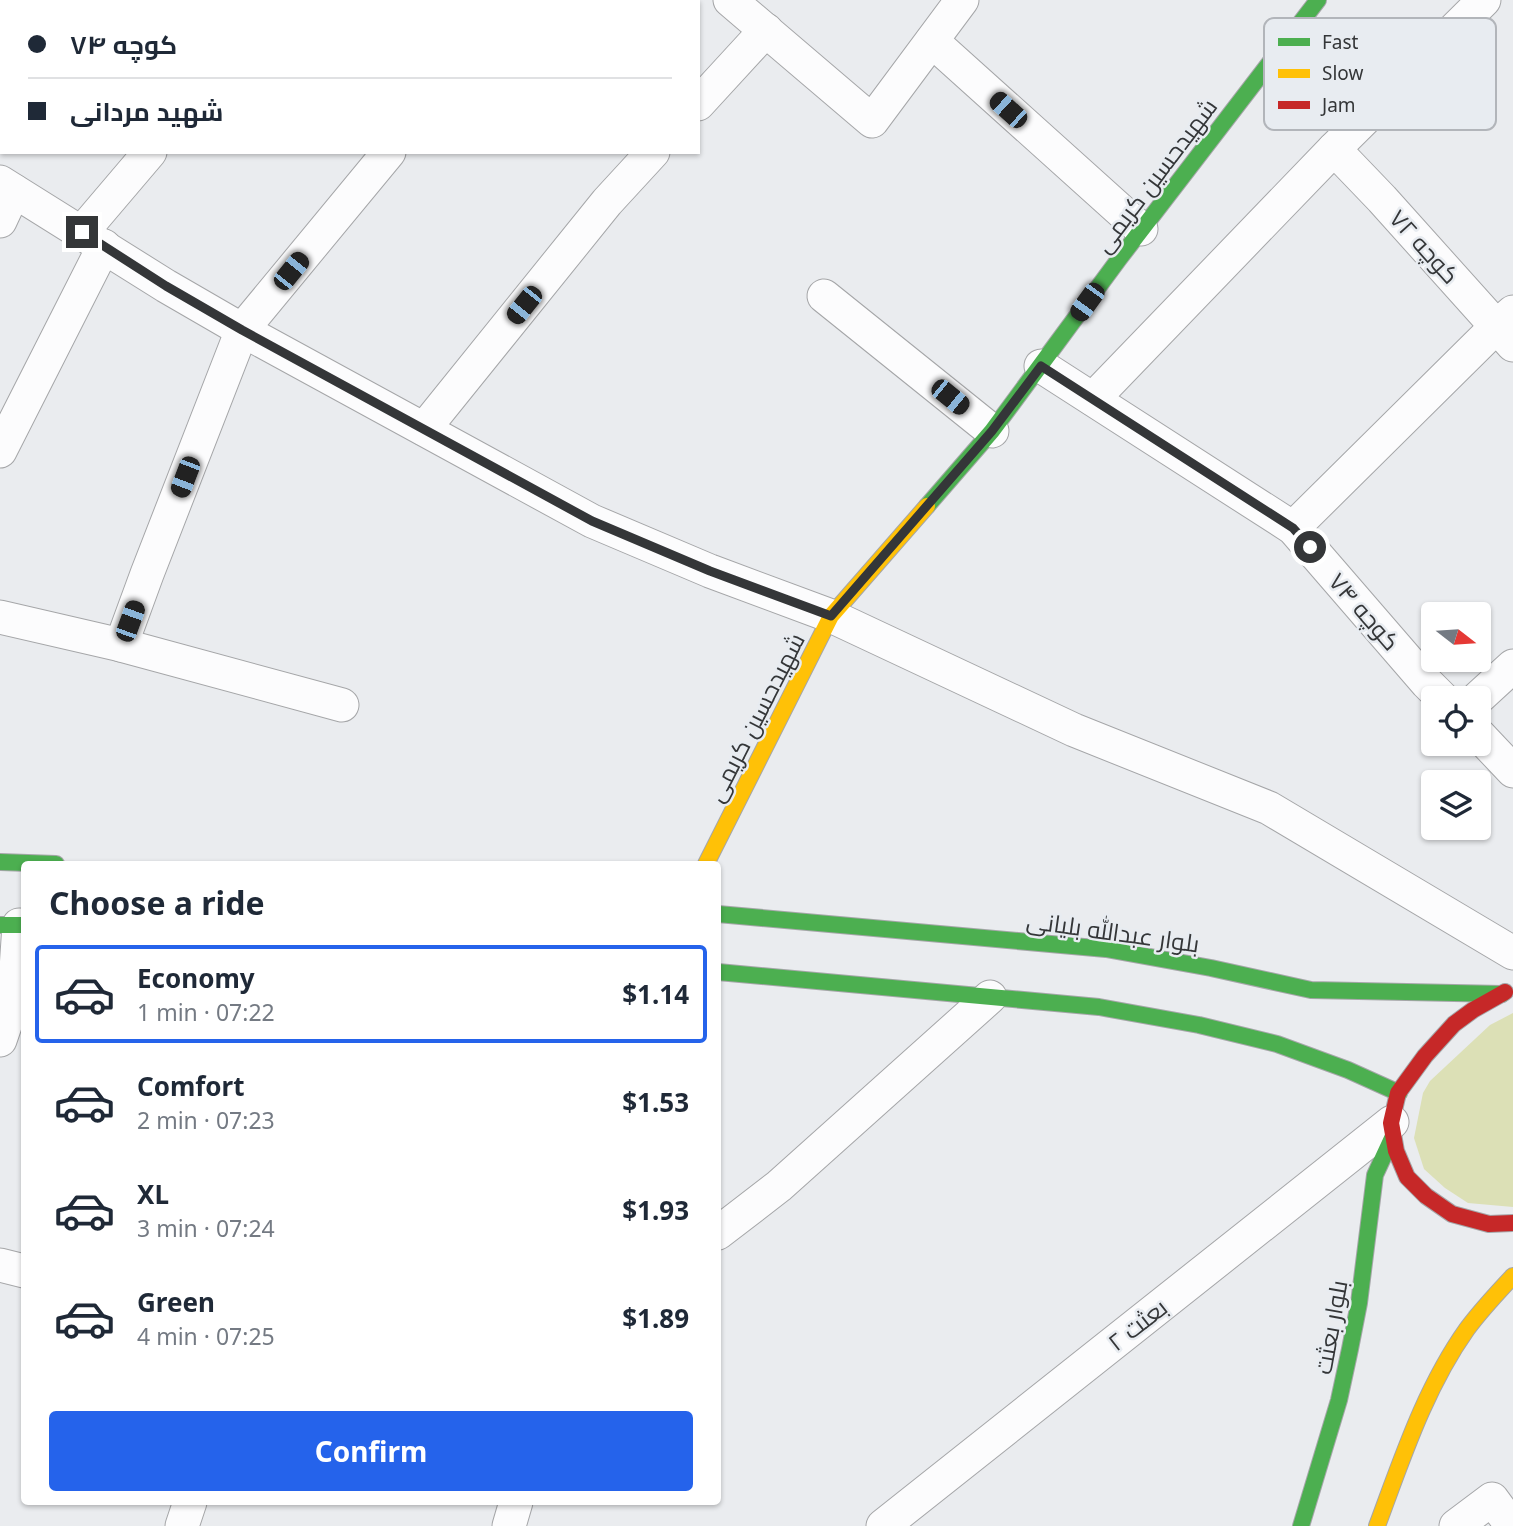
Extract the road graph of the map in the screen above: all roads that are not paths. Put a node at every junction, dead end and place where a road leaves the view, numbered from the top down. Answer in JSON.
{"nodes":[{"id":1,"x":730,"y":0,"type":"edge"},
{"id":2,"x":962,"y":0,"type":"edge"},
{"id":3,"x":1318,"y":0,"type":"edge"},
{"id":4,"x":1484,"y":0,"type":"edge"},
{"id":5,"x":1304,"y":18,"type":"edge"},
{"id":6,"x":1466,"y":18,"type":"edge"},
{"id":7,"x":766,"y":30,"type":"junction"},
{"id":8,"x":932,"y":41,"type":"junction"},
{"id":9,"x":1264,"y":70,"type":"edge"},
{"id":10,"x":700,"y":102,"type":"edge"},
{"id":11,"x":1353,"y":130,"type":"edge"},
{"id":12,"x":1334,"y":149,"type":"junction"},
{"id":13,"x":149,"y":154,"type":"edge"},
{"id":14,"x":387,"y":154,"type":"edge"},
{"id":15,"x":651,"y":154,"type":"edge"},
{"id":16,"x":7,"y":186,"type":"edge"},
{"id":17,"x":0,"y":221,"type":"edge"},
{"id":18,"x":1141,"y":229,"type":"junction"},
{"id":19,"x":93,"y":239,"type":"junction"},
{"id":20,"x":824,"y":296,"type":"dead end"},
{"id":21,"x":1508,"y":328,"type":"edge"},
{"id":22,"x":242,"y":330,"type":"junction"},
{"id":23,"x":1041,"y":366,"type":"junction"},
{"id":24,"x":1093,"y":399,"type":"junction"},
{"id":25,"x":424,"y":429,"type":"junction"},
{"id":26,"x":992,"y":431,"type":"junction"},
{"id":27,"x":0,"y":451,"type":"edge"},
{"id":28,"x":1293,"y":528,"type":"junction"},
{"id":29,"x":831,"y":616,"type":"junction"},
{"id":30,"x":0,"y":617,"type":"edge"},
{"id":31,"x":121,"y":645,"type":"junction"},
{"id":32,"x":1513,"y":666,"type":"edge"},
{"id":33,"x":1430,"y":686,"type":"edge"},
{"id":34,"x":1491,"y":686,"type":"edge"},
{"id":35,"x":342,"y":705,"type":"dead end"},
{"id":36,"x":1491,"y":748,"type":"edge"},
{"id":37,"x":1513,"y":771,"type":"edge"},
{"id":38,"x":708,"y":861,"type":"edge"},
{"id":39,"x":0,"y":862,"type":"edge"},
{"id":40,"x":21,"y":863,"type":"edge"},
{"id":41,"x":721,"y":914,"type":"edge"},
{"id":42,"x":14,"y":925,"type":"edge"},
{"id":43,"x":1513,"y":953,"type":"edge"},
{"id":44,"x":721,"y":971,"type":"edge"},
{"id":45,"x":1507,"y":991,"type":"edge"},
{"id":46,"x":990,"y":997,"type":"junction"},
{"id":47,"x":0,"y":1040,"type":"edge"},
{"id":48,"x":1395,"y":1117,"type":"junction"},
{"id":49,"x":1513,"y":1223,"type":"edge"},
{"id":50,"x":721,"y":1231,"type":"edge"},
{"id":51,"x":0,"y":1265,"type":"edge"},
{"id":52,"x":21,"y":1270,"type":"edge"},
{"id":53,"x":1513,"y":1276,"type":"edge"},
{"id":54,"x":1502,"y":1490,"type":"edge"},
{"id":55,"x":189,"y":1505,"type":"edge"},
{"id":56,"x":515,"y":1505,"type":"edge"},
{"id":57,"x":182,"y":1526,"type":"edge"},
{"id":58,"x":509,"y":1526,"type":"edge"},
{"id":59,"x":883,"y":1526,"type":"edge"},
{"id":60,"x":1301,"y":1526,"type":"edge"},
{"id":61,"x":1377,"y":1526,"type":"edge"},
{"id":62,"x":1456,"y":1526,"type":"edge"},
{"id":63,"x":1512,"y":1526,"type":"edge"}],
"edges":[{"from":1,"to":7,"type":"street"},
{"from":2,"to":8,"type":"street"},
{"from":3,"to":5,"type":"main road","name":"شهیدحسین کریمی"},
{"from":4,"to":6,"type":"street"},
{"from":7,"to":8,"type":"street"},
{"from":7,"to":10,"type":"street"},
{"from":8,"to":18,"type":"street"},
{"from":9,"to":18,"type":"main road","name":"شهیدحسین کریمی"},
{"from":11,"to":12,"type":"street"},
{"from":12,"to":21,"type":"street","name":"کوچه ۷۲"},
{"from":12,"to":24,"type":"street"},
{"from":13,"to":19,"type":"street"},
{"from":14,"to":22,"type":"street"},
{"from":15,"to":25,"type":"street"},
{"from":16,"to":17,"type":"street"},
{"from":16,"to":19,"type":"street"},
{"from":18,"to":23,"type":"main road","name":"شهیدحسین کریمی"},
{"from":19,"to":22,"type":"street"},
{"from":19,"to":27,"type":"street"},
{"from":20,"to":26,"type":"street"},
{"from":21,"to":28,"type":"street"},
{"from":22,"to":25,"type":"street"},
{"from":22,"to":31,"type":"street"},
{"from":23,"to":24,"type":"street","name":"کوچه ۷۴"},
{"from":23,"to":26,"type":"main road","name":"شهیدحسین کریمی"},
{"from":24,"to":28,"type":"street","name":"کوچه ۷۴"},
{"from":25,"to":29,"type":"street"},
{"from":26,"to":29,"type":"main road","name":"شهیدحسین کریمی"},
{"from":28,"to":33,"type":"street","name":"کوچه ۷۴"},
{"from":29,"to":38,"type":"main road","name":"شهیدحسین کریمی"},
{"from":29,"to":43,"type":"street"},
{"from":30,"to":31,"type":"street"},
{"from":31,"to":35,"type":"street"},
{"from":32,"to":34,"type":"street"},
{"from":36,"to":37,"type":"street"},
{"from":39,"to":40,"type":"main road"},
{"from":41,"to":45,"type":"main road","name":"بلوار عبدالله بلیانی"},
{"from":42,"to":47,"type":"street"},
{"from":44,"to":46,"type":"main road"},
{"from":45,"to":48,"type":"main road","name":"بلوار بعثت"},
{"from":46,"to":48,"type":"main road"},
{"from":46,"to":50,"type":"street"},
{"from":48,"to":49,"type":"main road"},
{"from":48,"to":59,"type":"street","name":"بعثت ۲"},
{"from":48,"to":60,"type":"main road","name":"بلوار بعثت"},
{"from":51,"to":52,"type":"street"},
{"from":53,"to":61,"type":"main road"},
{"from":54,"to":62,"type":"street"},
{"from":54,"to":63,"type":"street"},
{"from":55,"to":57,"type":"street"},
{"from":56,"to":58,"type":"street"}]}
